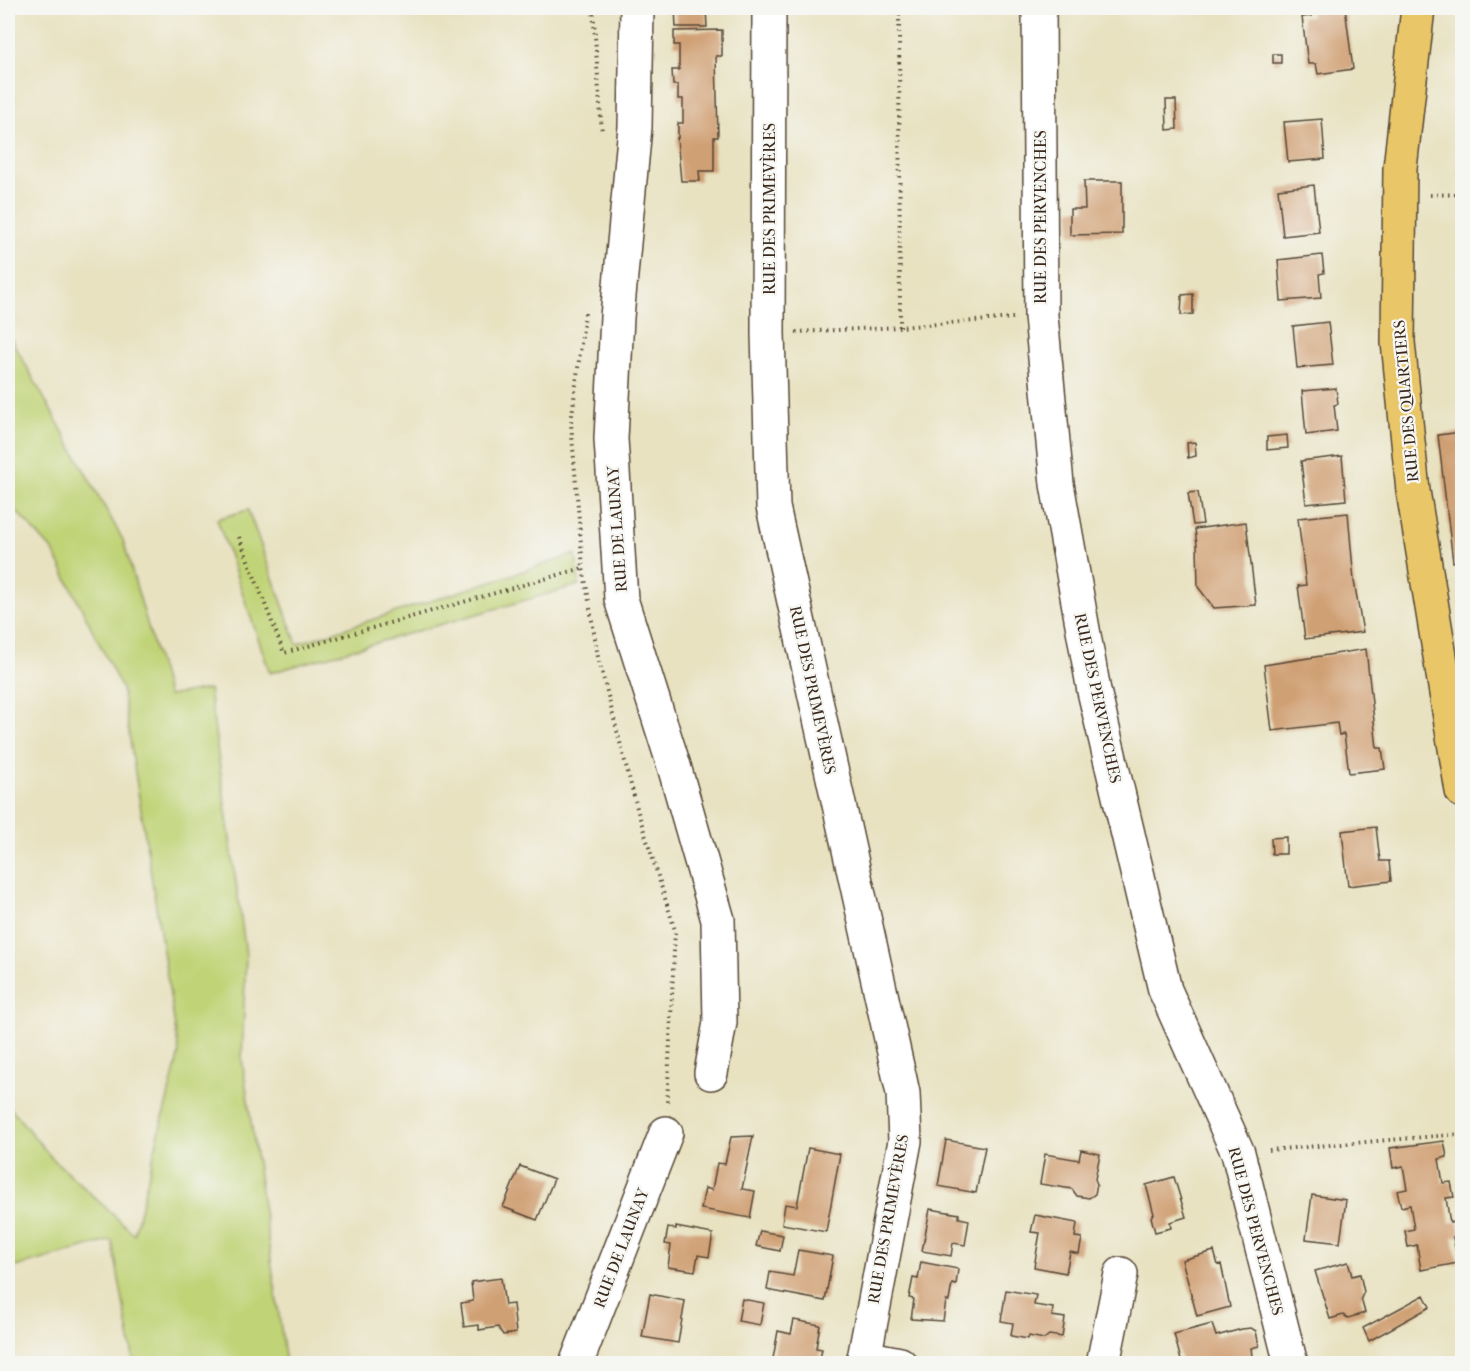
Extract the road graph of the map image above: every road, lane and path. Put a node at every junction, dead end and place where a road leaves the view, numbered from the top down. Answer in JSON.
{"nodes":[{"id":1,"x":637,"y":8,"type":"edge"},
{"id":2,"x":769,"y":8,"type":"edge"},
{"id":3,"x":899,"y":8,"type":"edge"},
{"id":4,"x":1039,"y":8,"type":"edge"},
{"id":5,"x":1418,"y":8,"type":"edge"},
{"id":6,"x":1041,"y":316,"type":"junction"},
{"id":7,"x":900,"y":327,"type":"junction"},
{"id":8,"x":768,"y":333,"type":"junction"},
{"id":9,"x":239,"y":537,"type":"dead end"},
{"id":10,"x":583,"y":568,"type":"dead end"},
{"id":11,"x":1462,"y":791,"type":"edge"},
{"id":12,"x":711,"y":1073,"type":"dead end"},
{"id":13,"x":666,"y":1133,"type":"dead end"},
{"id":14,"x":1462,"y":1134,"type":"edge"},
{"id":15,"x":1238,"y":1153,"type":"junction"},
{"id":16,"x":1121,"y":1274,"type":"dead end"},
{"id":17,"x":863,"y":1360,"type":"edge"},
{"id":18,"x":576,"y":1364,"type":"edge"},
{"id":19,"x":900,"y":1364,"type":"edge"},
{"id":20,"x":1103,"y":1364,"type":"edge"},
{"id":21,"x":1291,"y":1364,"type":"edge"}],
"edges":[{"from":1,"to":12,"type":"street","name":"RUE DE LAUNAY"},
{"from":2,"to":8,"type":"street","name":"RUE DES PRIMEVÈRES"},
{"from":3,"to":7,"type":"path"},
{"from":4,"to":6,"type":"street","name":"RUE DES PERVENCHES"},
{"from":5,"to":11,"type":"main road","name":"RUE DES QUARTIERS"},
{"from":6,"to":7,"type":"path"},
{"from":6,"to":15,"type":"street","name":"RUE DES PERVENCHES"},
{"from":7,"to":8,"type":"path"},
{"from":8,"to":17,"type":"street","name":"RUE DES PRIMEVÈRES"},
{"from":9,"to":10,"type":"path"},
{"from":13,"to":18,"type":"street","name":"RUE DE LAUNAY"},
{"from":14,"to":15,"type":"path"},
{"from":15,"to":21,"type":"street","name":"RUE DES PERVENCHES"},
{"from":16,"to":20,"type":"street"},
{"from":17,"to":19,"type":"street"}]}
